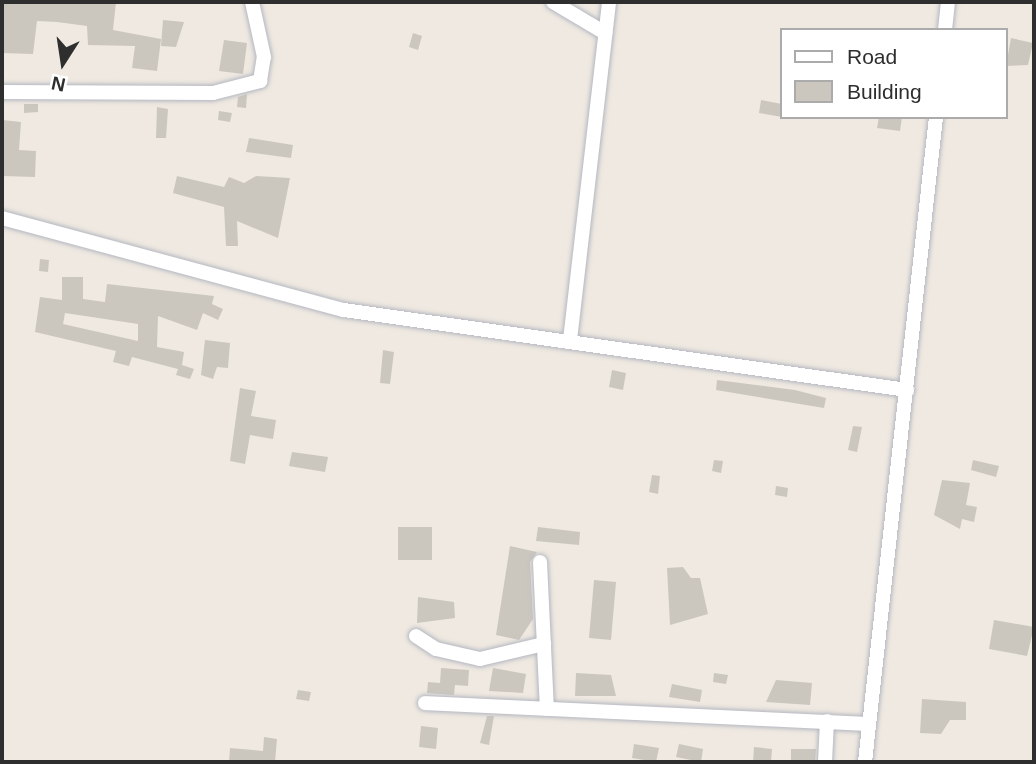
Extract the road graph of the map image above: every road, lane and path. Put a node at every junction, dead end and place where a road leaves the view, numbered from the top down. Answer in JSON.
{"nodes":[{"id":1,"x":252,"y":2,"type":"edge"},
{"id":2,"x":553,"y":2,"type":"edge"},
{"id":3,"x":609,"y":2,"type":"edge"},
{"id":4,"x":948,"y":2,"type":"edge"},
{"id":5,"x":945,"y":28,"type":"edge"},
{"id":6,"x":605,"y":33,"type":"junction"},
{"id":7,"x":2,"y":92,"type":"edge"},
{"id":8,"x":936,"y":119,"type":"edge"},
{"id":9,"x":2,"y":218,"type":"edge"},
{"id":10,"x":570,"y":340,"type":"junction"},
{"id":11,"x":907,"y":390,"type":"junction"},
{"id":12,"x":540,"y":562,"type":"dead end"},
{"id":13,"x":416,"y":636,"type":"dead end"},
{"id":14,"x":544,"y":644,"type":"junction"},
{"id":15,"x":425,"y":703,"type":"dead end"},
{"id":16,"x":547,"y":709,"type":"junction"},
{"id":17,"x":827,"y":722,"type":"junction"},
{"id":18,"x":867,"y":724,"type":"junction"},
{"id":19,"x":825,"y":762,"type":"edge"},
{"id":20,"x":865,"y":762,"type":"edge"}],
"edges":[{"from":1,"to":7,"type":"street"},
{"from":2,"to":6,"type":"street"},
{"from":3,"to":6,"type":"street"},
{"from":4,"to":5,"type":"street"},
{"from":6,"to":10,"type":"street"},
{"from":8,"to":11,"type":"street"},
{"from":9,"to":10,"type":"street"},
{"from":10,"to":11,"type":"street"},
{"from":11,"to":18,"type":"street"},
{"from":12,"to":14,"type":"street"},
{"from":13,"to":14,"type":"street"},
{"from":14,"to":16,"type":"street"},
{"from":15,"to":16,"type":"street"},
{"from":16,"to":17,"type":"street"},
{"from":17,"to":18,"type":"street"},
{"from":17,"to":19,"type":"street"},
{"from":18,"to":20,"type":"street"}]}
